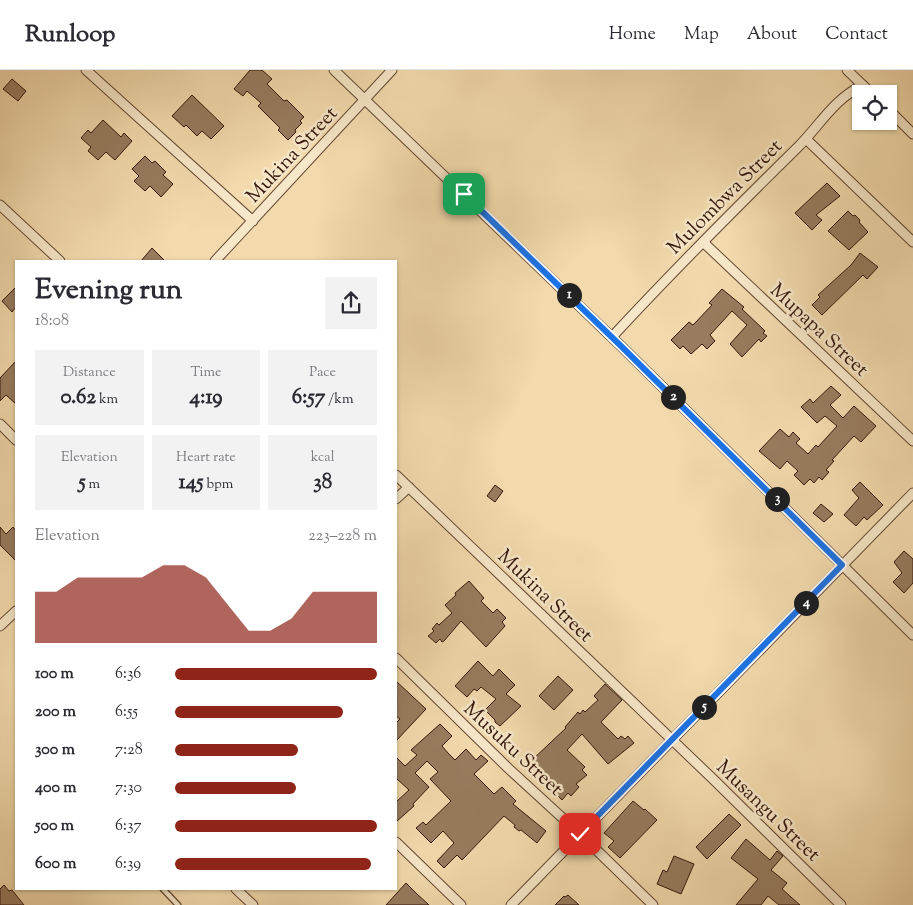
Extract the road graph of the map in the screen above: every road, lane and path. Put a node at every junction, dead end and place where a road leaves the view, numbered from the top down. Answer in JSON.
{"nodes":[{"id":1,"x":86,"y":70,"type":"edge"},
{"id":2,"x":334,"y":70,"type":"edge"},
{"id":3,"x":392,"y":70,"type":"edge"},
{"id":4,"x":847,"y":70,"type":"edge"},
{"id":5,"x":863,"y":85,"type":"edge"},
{"id":6,"x":852,"y":90,"type":"edge"},
{"id":7,"x":365,"y":100,"type":"junction"},
{"id":8,"x":897,"y":118,"type":"edge"},
{"id":9,"x":913,"y":134,"type":"edge"},
{"id":10,"x":806,"y":139,"type":"junction"},
{"id":11,"x":0,"y":205,"type":"edge"},
{"id":12,"x":252,"y":222,"type":"junction"},
{"id":13,"x":703,"y":242,"type":"junction"},
{"id":14,"x":913,"y":242,"type":"edge"},
{"id":15,"x":59,"y":260,"type":"edge"},
{"id":16,"x":216,"y":260,"type":"edge"},
{"id":17,"x":612,"y":336,"type":"junction"},
{"id":18,"x":0,"y":424,"type":"edge"},
{"id":19,"x":15,"y":439,"type":"edge"},
{"id":20,"x":913,"y":441,"type":"edge"},
{"id":21,"x":397,"y":476,"type":"edge"},
{"id":22,"x":409,"y":487,"type":"junction"},
{"id":23,"x":913,"y":493,"type":"edge"},
{"id":24,"x":397,"y":497,"type":"edge"},
{"id":25,"x":842,"y":565,"type":"junction"},
{"id":26,"x":15,"y":612,"type":"edge"},
{"id":27,"x":0,"y":626,"type":"edge"},
{"id":28,"x":913,"y":635,"type":"edge"},
{"id":29,"x":397,"y":659,"type":"edge"},
{"id":30,"x":672,"y":740,"type":"junction"},
{"id":31,"x":580,"y":834,"type":"junction"},
{"id":32,"x":397,"y":843,"type":"edge"},
{"id":33,"x":164,"y":890,"type":"edge"},
{"id":34,"x":237,"y":890,"type":"edge"},
{"id":35,"x":178,"y":905,"type":"edge"},
{"id":36,"x":253,"y":905,"type":"edge"},
{"id":37,"x":461,"y":905,"type":"edge"},
{"id":38,"x":511,"y":905,"type":"edge"},
{"id":39,"x":653,"y":905,"type":"edge"},
{"id":40,"x":842,"y":905,"type":"edge"}],
"edges":[{"from":1,"to":12,"type":"street"},
{"from":2,"to":7,"type":"street"},
{"from":3,"to":7,"type":"street","name":"Mukina Street"},
{"from":4,"to":5,"type":"street"},
{"from":6,"to":10,"type":"street","name":"Mulombwa Street"},
{"from":7,"to":12,"type":"street","name":"Mukina Street"},
{"from":7,"to":17,"type":"street"},
{"from":8,"to":9,"type":"street"},
{"from":10,"to":13,"type":"street","name":"Mulombwa Street"},
{"from":10,"to":14,"type":"street"},
{"from":11,"to":15,"type":"street"},
{"from":12,"to":16,"type":"street","name":"Mukina Street"},
{"from":13,"to":17,"type":"street","name":"Mulombwa Street"},
{"from":13,"to":20,"type":"street","name":"Mupapa Street"},
{"from":17,"to":25,"type":"street"},
{"from":18,"to":19,"type":"street"},
{"from":21,"to":22,"type":"street","name":"Mukina Street"},
{"from":22,"to":24,"type":"street"},
{"from":22,"to":30,"type":"street","name":"Mukina Street"},
{"from":23,"to":25,"type":"street"},
{"from":25,"to":28,"type":"street"},
{"from":25,"to":30,"type":"street"},
{"from":26,"to":27,"type":"street"},
{"from":29,"to":31,"type":"street","name":"Musuku Street"},
{"from":30,"to":31,"type":"street"},
{"from":30,"to":40,"type":"street","name":"Musangu Street"},
{"from":31,"to":38,"type":"street"},
{"from":31,"to":39,"type":"street","name":"Musuku Street"},
{"from":32,"to":37,"type":"street"},
{"from":33,"to":35,"type":"lane"},
{"from":34,"to":36,"type":"street"}]}
